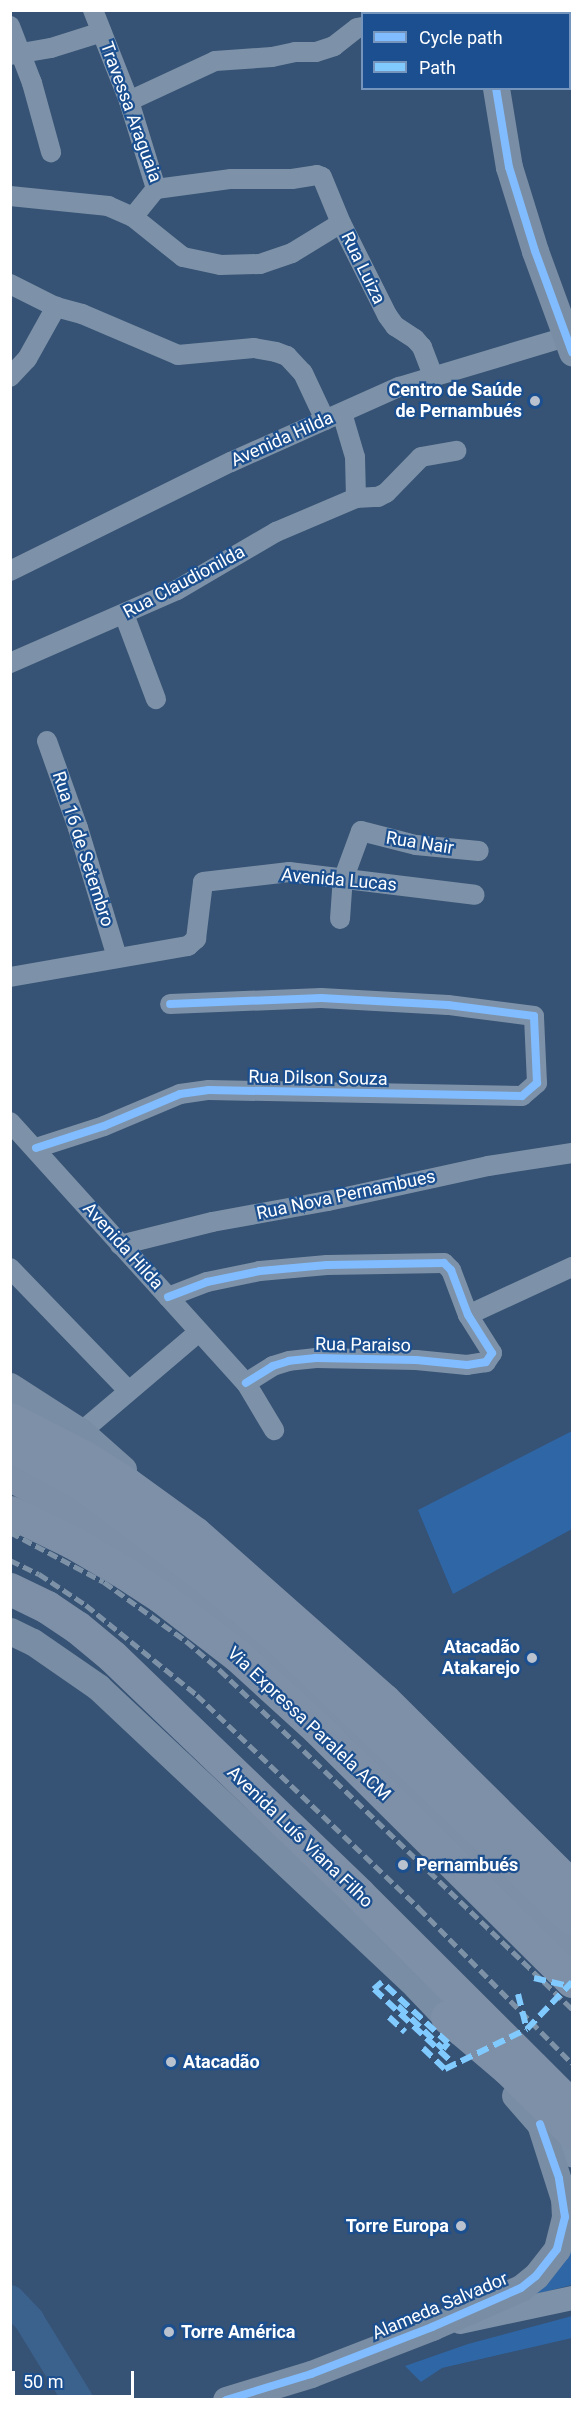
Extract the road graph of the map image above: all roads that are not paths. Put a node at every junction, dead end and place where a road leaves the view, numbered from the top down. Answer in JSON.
{"nodes":[{"id":1,"x":93,"y":10,"type":"edge"},
{"id":2,"x":10,"y":26,"type":"edge"},
{"id":3,"x":361,"y":27,"type":"edge"},
{"id":4,"x":102,"y":32,"type":"junction"},
{"id":5,"x":15,"y":53,"type":"edge"},
{"id":6,"x":496,"y":90,"type":"edge"},
{"id":7,"x":129,"y":101,"type":"junction"},
{"id":8,"x":51,"y":152,"type":"dead end"},
{"id":9,"x":292,"y":179,"type":"joint"},
{"id":10,"x":156,"y":189,"type":"junction"},
{"id":11,"x":10,"y":196,"type":"edge"},
{"id":12,"x":133,"y":217,"type":"junction"},
{"id":13,"x":341,"y":223,"type":"junction"},
{"id":14,"x":10,"y":284,"type":"edge"},
{"id":15,"x":56,"y":307,"type":"junction"},
{"id":16,"x":569,"y":344,"type":"edge"},
{"id":17,"x":433,"y":375,"type":"junction"},
{"id":18,"x":10,"y":377,"type":"edge"},
{"id":19,"x":333,"y":416,"type":"junction"},
{"id":20,"x":456,"y":451,"type":"dead end"},
{"id":21,"x":356,"y":498,"type":"junction"},
{"id":22,"x":10,"y":571,"type":"edge"},
{"id":23,"x":124,"y":614,"type":"junction"},
{"id":24,"x":10,"y":663,"type":"edge"},
{"id":25,"x":156,"y":699,"type":"dead end"},
{"id":26,"x":47,"y":741,"type":"dead end"},
{"id":27,"x":479,"y":851,"type":"dead end"},
{"id":28,"x":344,"y":880,"type":"junction"},
{"id":29,"x":475,"y":895,"type":"dead end"},
{"id":30,"x":340,"y":919,"type":"dead end"},
{"id":31,"x":117,"y":957,"type":"junction"},
{"id":32,"x":10,"y":977,"type":"edge"},
{"id":33,"x":170,"y":1004,"type":"dead end"},
{"id":34,"x":10,"y":1122,"type":"edge"},
{"id":35,"x":36,"y":1148,"type":"junction"},
{"id":36,"x":573,"y":1153,"type":"edge"},
{"id":37,"x":120,"y":1245,"type":"junction"},
{"id":38,"x":573,"y":1267,"type":"edge"},
{"id":39,"x":10,"y":1268,"type":"edge"},
{"id":40,"x":168,"y":1296,"type":"junction"},
{"id":41,"x":468,"y":1315,"type":"junction"},
{"id":42,"x":199,"y":1332,"type":"junction"},
{"id":43,"x":246,"y":1383,"type":"junction"},
{"id":44,"x":10,"y":1386,"type":"edge"},
{"id":45,"x":128,"y":1390,"type":"junction"},
{"id":46,"x":10,"y":1419,"type":"edge"},
{"id":47,"x":274,"y":1430,"type":"dead end"},
{"id":48,"x":81,"y":1432,"type":"junction"},
{"id":49,"x":10,"y":1445,"type":"edge"},
{"id":50,"x":10,"y":1475,"type":"edge"},
{"id":51,"x":10,"y":1512,"type":"edge"},
{"id":52,"x":195,"y":1533,"type":"junction"},
{"id":53,"x":10,"y":1589,"type":"edge"},
{"id":54,"x":13,"y":1636,"type":"edge"},
{"id":55,"x":570,"y":1884,"type":"edge"},
{"id":56,"x":573,"y":1919,"type":"edge"},
{"id":57,"x":573,"y":1954,"type":"edge"},
{"id":58,"x":573,"y":1981,"type":"edge"},
{"id":59,"x":447,"y":2017,"type":"junction"},
{"id":60,"x":573,"y":2106,"type":"edge"},
{"id":61,"x":540,"y":2124,"type":"junction"},
{"id":62,"x":573,"y":2132,"type":"edge"},
{"id":63,"x":573,"y":2155,"type":"edge"},
{"id":64,"x":573,"y":2298,"type":"edge"},
{"id":65,"x":432,"y":2327,"type":"junction"},
{"id":66,"x":229,"y":2399,"type":"edge"}],
"edges":[{"from":1,"to":4,"type":"street","name":"Travessa Araguaia"},
{"from":2,"to":5,"type":"street"},
{"from":3,"to":7,"type":"street"},
{"from":4,"to":5,"type":"street"},
{"from":4,"to":7,"type":"street","name":"Travessa Araguaia"},
{"from":5,"to":8,"type":"street"},
{"from":6,"to":16,"type":"main road"},
{"from":7,"to":10,"type":"street","name":"Travessa Araguaia"},
{"from":9,"to":10,"type":"street","name":"Travessa Araguaia"},
{"from":9,"to":13,"type":"street","name":"Rua Luiza"},
{"from":10,"to":12,"type":"street"},
{"from":11,"to":12,"type":"street"},
{"from":12,"to":13,"type":"street"},
{"from":13,"to":17,"type":"street","name":"Rua Luiza"},
{"from":14,"to":15,"type":"street"},
{"from":15,"to":18,"type":"street"},
{"from":15,"to":19,"type":"street"},
{"from":16,"to":17,"type":"street","name":"Avenida Hilda"},
{"from":17,"to":19,"type":"street","name":"Avenida Hilda"},
{"from":19,"to":21,"type":"street"},
{"from":19,"to":22,"type":"street","name":"Avenida Hilda"},
{"from":20,"to":21,"type":"street","name":"Rua Claudionilda"},
{"from":21,"to":23,"type":"street","name":"Rua Claudionilda"},
{"from":23,"to":24,"type":"street","name":"Rua Claudionilda"},
{"from":23,"to":25,"type":"street"},
{"from":26,"to":31,"type":"street","name":"Rua 16 de Setembro"},
{"from":27,"to":28,"type":"street","name":"Rua Nair"},
{"from":28,"to":29,"type":"street","name":"Avenida Lucas"},
{"from":28,"to":30,"type":"street"},
{"from":28,"to":31,"type":"street","name":"Avenida Lucas"},
{"from":31,"to":32,"type":"street"},
{"from":33,"to":35,"type":"street","name":"Rua Dilson Souza"},
{"from":34,"to":35,"type":"street","name":"Avenida Hilda"},
{"from":35,"to":37,"type":"street","name":"Avenida Hilda"},
{"from":36,"to":37,"type":"street","name":"Rua Nova Pernambues"},
{"from":37,"to":40,"type":"street","name":"Avenida Hilda"},
{"from":38,"to":41,"type":"street"},
{"from":39,"to":45,"type":"street"},
{"from":40,"to":41,"type":"street"},
{"from":40,"to":42,"type":"street","name":"Avenida Hilda"},
{"from":41,"to":43,"type":"street","name":"Rua Paraiso"},
{"from":42,"to":43,"type":"street","name":"Avenida Hilda"},
{"from":42,"to":45,"type":"street"},
{"from":43,"to":47,"type":"street","name":"Avenida Hilda"},
{"from":44,"to":48,"type":"main road"},
{"from":45,"to":48,"type":"street"},
{"from":46,"to":52,"type":"highway"},
{"from":48,"to":52,"type":"main road"},
{"from":49,"to":56,"type":"highway"},
{"from":50,"to":57,"type":"main road"},
{"from":51,"to":58,"type":"highway","name":"Via Expressa Paralela ACM"},
{"from":52,"to":55,"type":"highway"},
{"from":53,"to":60,"type":"highway","name":"Avenida Luís Viana Filho"},
{"from":54,"to":59,"type":"main road"},
{"from":59,"to":61,"type":"main road"},
{"from":59,"to":62,"type":"highway"},
{"from":61,"to":63,"type":"street"},
{"from":61,"to":65,"type":"main road","name":"Alameda Salvador"},
{"from":64,"to":65,"type":"street"},
{"from":65,"to":66,"type":"main road","name":"Alameda Salvador"}]}
